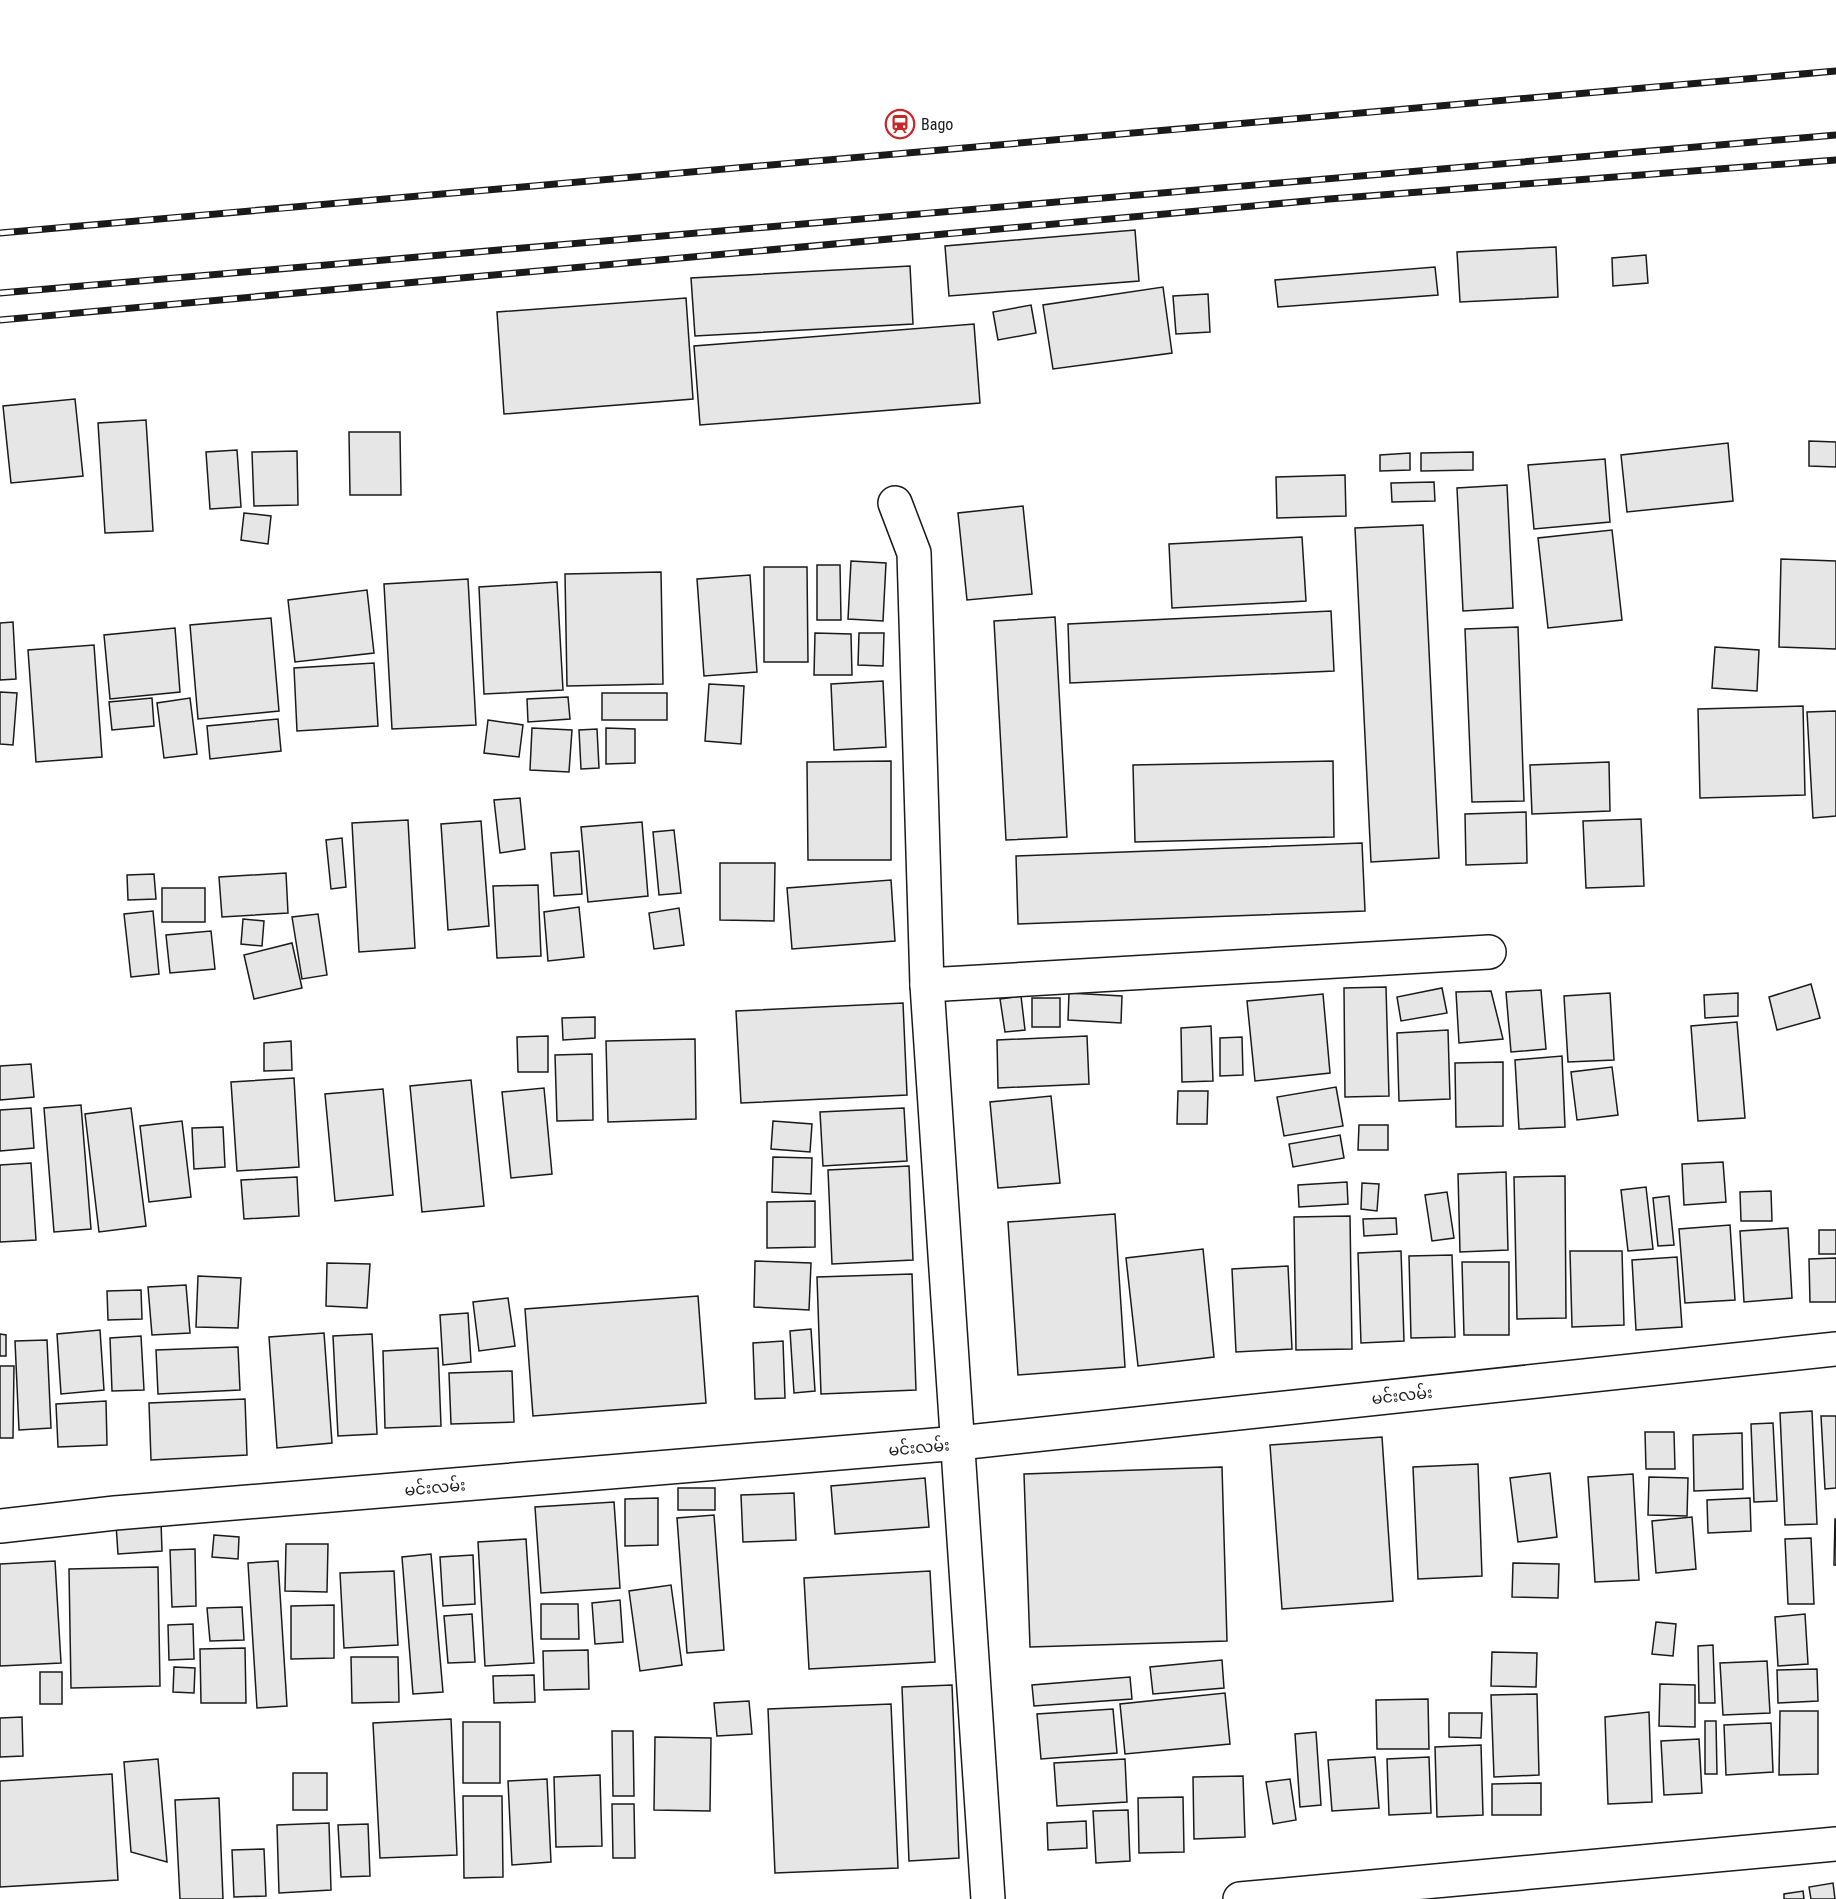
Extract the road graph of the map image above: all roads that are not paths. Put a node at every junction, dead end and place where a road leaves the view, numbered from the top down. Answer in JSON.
{"nodes":[{"id":1,"x":895,"y":503,"type":"dead end"},
{"id":2,"x":1489,"y":952,"type":"dead end"},
{"id":3,"x":927,"y":985,"type":"junction"},
{"id":4,"x":1836,"y":1349,"type":"edge"},
{"id":5,"x":960,"y":1443,"type":"junction"},
{"id":6,"x":0,"y":1526,"type":"edge"},
{"id":7,"x":1836,"y":1844,"type":"edge"},
{"id":8,"x":988,"y":1899,"type":"edge"},
{"id":9,"x":1240,"y":1899,"type":"edge"}],
"edges":[{"from":1,"to":3,"type":"street"},
{"from":2,"to":3,"type":"street"},
{"from":3,"to":5,"type":"street"},
{"from":4,"to":5,"type":"street","name":"မင်းလမ်း"},
{"from":5,"to":6,"type":"street","name":"မင်းလမ်း"},
{"from":5,"to":8,"type":"street"},
{"from":7,"to":9,"type":"street"}]}
